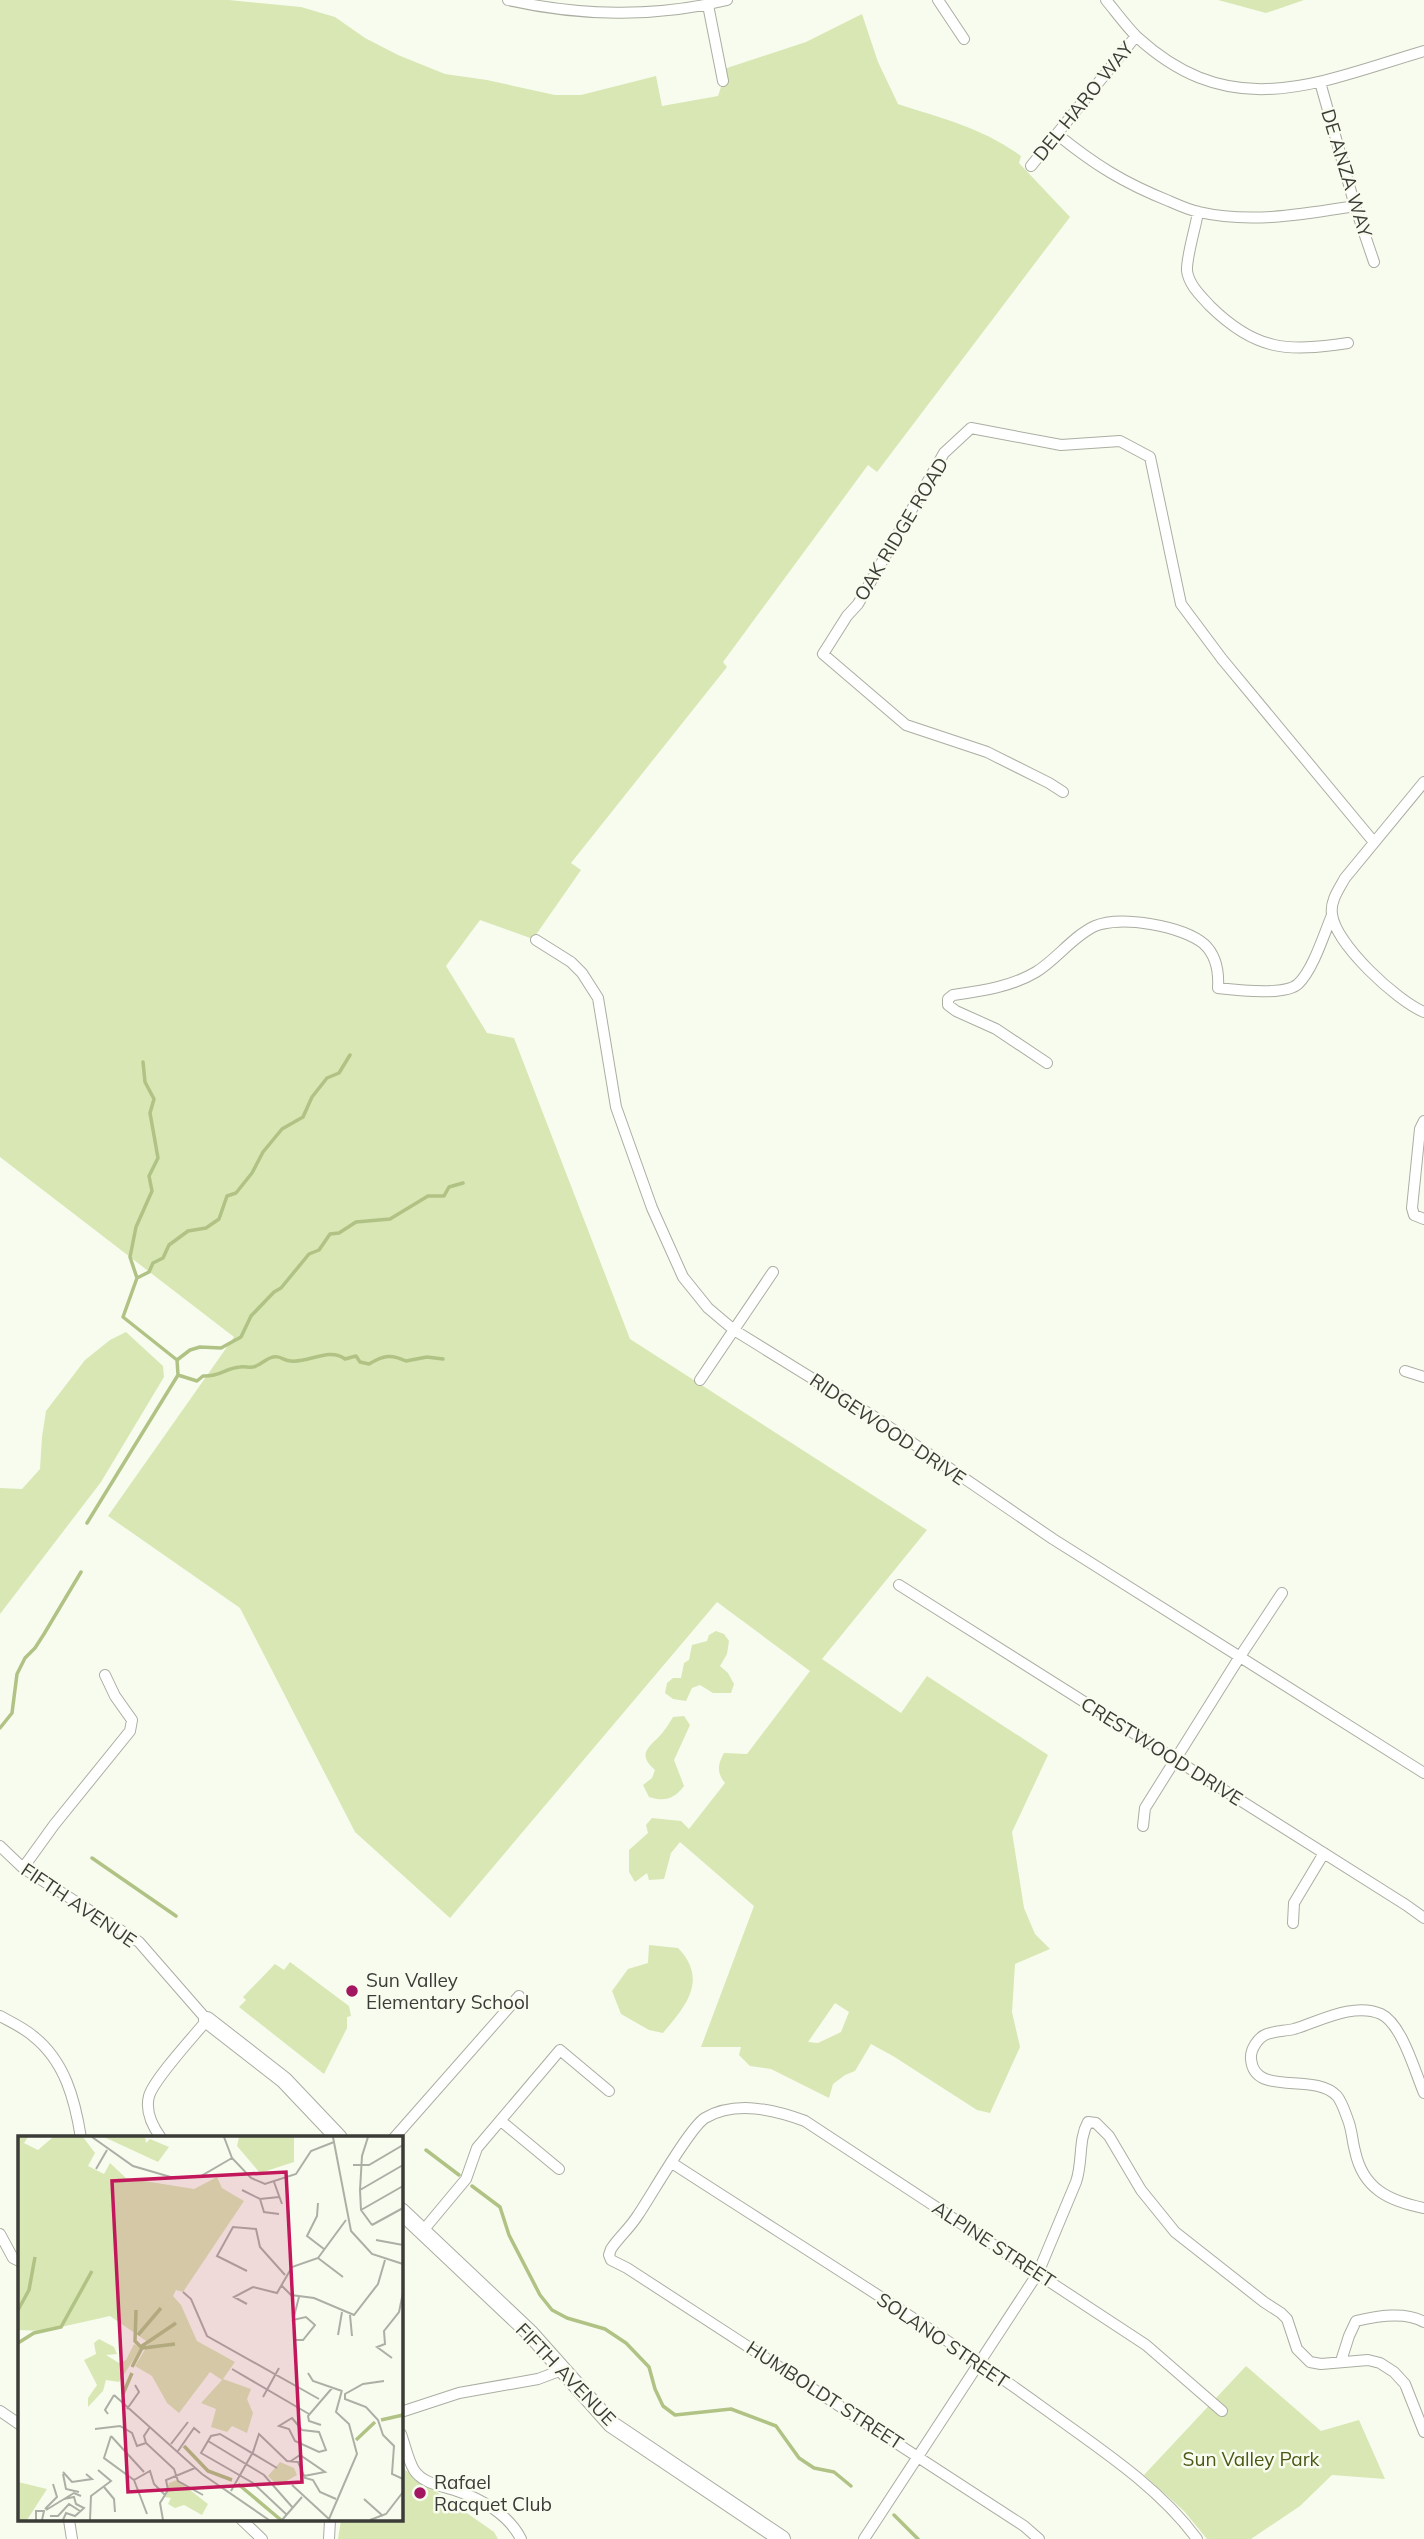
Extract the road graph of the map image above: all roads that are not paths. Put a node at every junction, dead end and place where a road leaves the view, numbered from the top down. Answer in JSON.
{"nodes":[{"id":1,"x":508,"y":0,"type":"edge"},
{"id":2,"x":727,"y":0,"type":"edge"},
{"id":3,"x":938,"y":0,"type":"edge"},
{"id":4,"x":1106,"y":0,"type":"edge"},
{"id":5,"x":708,"y":5,"type":"junction"},
{"id":6,"x":1136,"y":36,"type":"junction"},
{"id":7,"x":964,"y":39,"type":"dead end"},
{"id":8,"x":1424,"y":51,"type":"edge"},
{"id":9,"x":723,"y":81,"type":"dead end"},
{"id":10,"x":1320,"y":82,"type":"junction"},
{"id":11,"x":1058,"y":135,"type":"junction"},
{"id":12,"x":1031,"y":166,"type":"dead end"},
{"id":13,"x":1355,"y":206,"type":"junction"},
{"id":14,"x":1198,"y":212,"type":"junction"},
{"id":15,"x":1374,"y":262,"type":"dead end"},
{"id":16,"x":1348,"y":343,"type":"dead end"},
{"id":17,"x":1424,"y":782,"type":"edge"},
{"id":18,"x":1063,"y":792,"type":"dead end"},
{"id":19,"x":1373,"y":841,"type":"junction"},
{"id":20,"x":1332,"y":915,"type":"junction"},
{"id":21,"x":536,"y":940,"type":"dead end"},
{"id":22,"x":1424,"y":1012,"type":"edge"},
{"id":23,"x":1047,"y":1063,"type":"dead end"},
{"id":24,"x":1424,"y":1121,"type":"edge"},
{"id":25,"x":1424,"y":1219,"type":"edge"},
{"id":26,"x":773,"y":1272,"type":"dead end"},
{"id":27,"x":734,"y":1330,"type":"junction"},
{"id":28,"x":1405,"y":1371,"type":"dead end"},
{"id":29,"x":1424,"y":1377,"type":"edge"},
{"id":30,"x":700,"y":1380,"type":"dead end"},
{"id":31,"x":899,"y":1585,"type":"dead end"},
{"id":32,"x":1282,"y":1593,"type":"dead end"},
{"id":33,"x":1238,"y":1658,"type":"junction"},
{"id":34,"x":105,"y":1675,"type":"dead end"},
{"id":35,"x":1175,"y":1760,"type":"junction"},
{"id":36,"x":1424,"y":1773,"type":"edge"},
{"id":37,"x":1143,"y":1826,"type":"dead end"},
{"id":38,"x":0,"y":1846,"type":"edge"},
{"id":39,"x":1324,"y":1853,"type":"junction"},
{"id":40,"x":23,"y":1868,"type":"junction"},
{"id":41,"x":1424,"y":1918,"type":"edge"},
{"id":42,"x":1293,"y":1923,"type":"dead end"},
{"id":43,"x":519,"y":1996,"type":"dead end"},
{"id":44,"x":0,"y":2016,"type":"edge"},
{"id":45,"x":207,"y":2020,"type":"junction"},
{"id":46,"x":609,"y":2091,"type":"dead end"},
{"id":47,"x":1424,"y":2093,"type":"edge"},
{"id":48,"x":501,"y":2121,"type":"junction"},
{"id":49,"x":81,"y":2136,"type":"edge"},
{"id":50,"x":160,"y":2136,"type":"edge"},
{"id":51,"x":337,"y":2136,"type":"edge"},
{"id":52,"x":396,"y":2136,"type":"edge"},
{"id":53,"x":672,"y":2163,"type":"junction"},
{"id":54,"x":559,"y":2169,"type":"dead end"},
{"id":55,"x":1424,"y":2208,"type":"edge"},
{"id":56,"x":402,"y":2212,"type":"edge"},
{"id":57,"x":421,"y":2233,"type":"junction"},
{"id":58,"x":0,"y":2234,"type":"edge"},
{"id":59,"x":18,"y":2260,"type":"edge"},
{"id":60,"x":1038,"y":2273,"type":"junction"},
{"id":61,"x":1424,"y":2322,"type":"edge"},
{"id":62,"x":1341,"y":2361,"type":"junction"},
{"id":63,"x":980,"y":2362,"type":"junction"},
{"id":64,"x":562,"y":2370,"type":"junction"},
{"id":65,"x":0,"y":2411,"type":"edge"},
{"id":66,"x":1222,"y":2411,"type":"dead end"},
{"id":67,"x":402,"y":2412,"type":"edge"},
{"id":68,"x":18,"y":2423,"type":"edge"},
{"id":69,"x":1424,"y":2432,"type":"edge"},
{"id":70,"x":402,"y":2437,"type":"edge"},
{"id":71,"x":918,"y":2455,"type":"junction"},
{"id":72,"x":244,"y":2522,"type":"edge"},
{"id":73,"x":262,"y":2539,"type":"edge"},
{"id":74,"x":521,"y":2539,"type":"edge"},
{"id":75,"x":782,"y":2539,"type":"edge"},
{"id":76,"x":864,"y":2539,"type":"edge"},
{"id":77,"x":1039,"y":2539,"type":"edge"},
{"id":78,"x":1197,"y":2539,"type":"edge"}],
"edges":[{"from":1,"to":5,"type":"street"},
{"from":2,"to":5,"type":"street"},
{"from":3,"to":7,"type":"street"},
{"from":4,"to":6,"type":"street"},
{"from":5,"to":9,"type":"street"},
{"from":6,"to":10,"type":"street"},
{"from":6,"to":11,"type":"street","name":"DEL HARO WAY"},
{"from":8,"to":10,"type":"street"},
{"from":10,"to":13,"type":"street","name":"DE ANZA WAY"},
{"from":11,"to":12,"type":"street","name":"DEL HARO WAY"},
{"from":11,"to":14,"type":"street"},
{"from":13,"to":14,"type":"street"},
{"from":13,"to":15,"type":"street","name":"DE ANZA WAY"},
{"from":14,"to":16,"type":"street"},
{"from":17,"to":19,"type":"street"},
{"from":18,"to":19,"type":"street","name":"OAK RIDGE ROAD"},
{"from":19,"to":20,"type":"street"},
{"from":20,"to":22,"type":"street"},
{"from":20,"to":23,"type":"street"},
{"from":21,"to":27,"type":"street","name":"RIDGEWOOD DRIVE"},
{"from":24,"to":25,"type":"street"},
{"from":26,"to":27,"type":"street"},
{"from":27,"to":30,"type":"street"},
{"from":27,"to":33,"type":"street","name":"RIDGEWOOD DRIVE"},
{"from":28,"to":29,"type":"street"},
{"from":31,"to":35,"type":"street","name":"CRESTWOOD DRIVE"},
{"from":32,"to":33,"type":"street"},
{"from":33,"to":35,"type":"street"},
{"from":33,"to":36,"type":"street","name":"RIDGEWOOD DRIVE"},
{"from":34,"to":40,"type":"street"},
{"from":35,"to":37,"type":"street"},
{"from":35,"to":39,"type":"street","name":"CRESTWOOD DRIVE"},
{"from":38,"to":40,"type":"street","name":"FIFTH AVENUE"},
{"from":39,"to":41,"type":"street","name":"CRESTWOOD DRIVE"},
{"from":39,"to":42,"type":"street"},
{"from":40,"to":45,"type":"street","name":"FIFTH AVENUE"},
{"from":43,"to":52,"type":"street"},
{"from":44,"to":49,"type":"street"},
{"from":45,"to":50,"type":"street"},
{"from":45,"to":51,"type":"street","name":"FIFTH AVENUE"},
{"from":46,"to":48,"type":"street"},
{"from":47,"to":55,"type":"street"},
{"from":48,"to":54,"type":"street"},
{"from":48,"to":57,"type":"street"},
{"from":53,"to":60,"type":"street","name":"ALPINE STREET"},
{"from":53,"to":63,"type":"street","name":"SOLANO STREET"},
{"from":53,"to":71,"type":"street","name":"HUMBOLDT STREET"},
{"from":56,"to":57,"type":"street","name":"FIFTH AVENUE"},
{"from":57,"to":64,"type":"street","name":"FIFTH AVENUE"},
{"from":58,"to":59,"type":"street"},
{"from":60,"to":62,"type":"street"},
{"from":60,"to":63,"type":"street"},
{"from":60,"to":66,"type":"street","name":"ALPINE STREET"},
{"from":61,"to":62,"type":"street"},
{"from":62,"to":69,"type":"street"},
{"from":63,"to":71,"type":"street"},
{"from":63,"to":78,"type":"street","name":"SOLANO STREET"},
{"from":64,"to":67,"type":"street"},
{"from":64,"to":75,"type":"street","name":"FIFTH AVENUE"},
{"from":65,"to":68,"type":"street"},
{"from":70,"to":74,"type":"street"},
{"from":71,"to":76,"type":"street"},
{"from":71,"to":77,"type":"street","name":"HUMBOLDT STREET"},
{"from":72,"to":73,"type":"street"}]}
